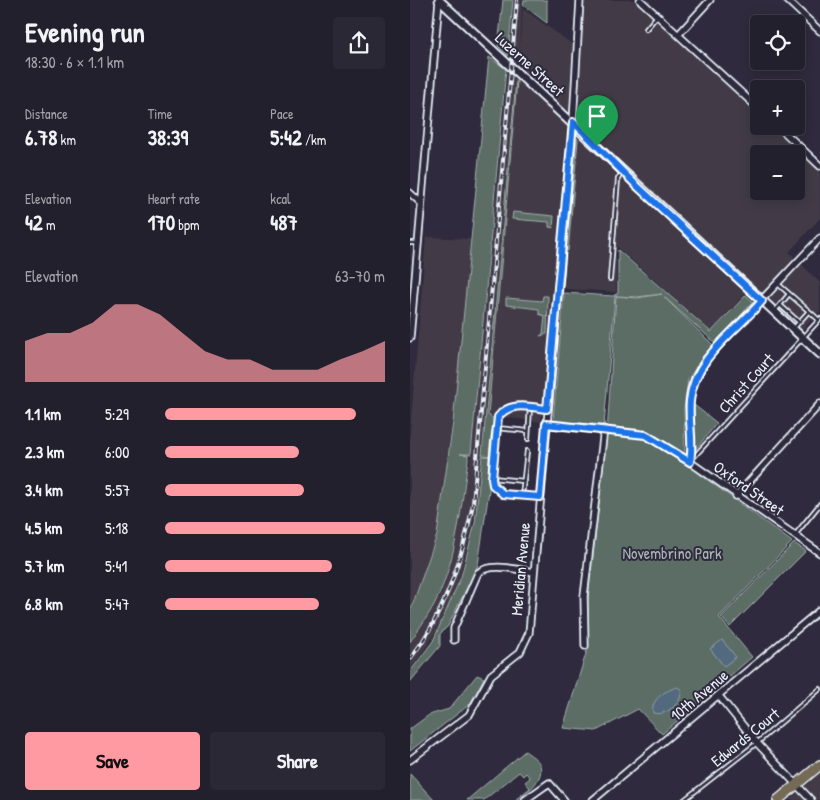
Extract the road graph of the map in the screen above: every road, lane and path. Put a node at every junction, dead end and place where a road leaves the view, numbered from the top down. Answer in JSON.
{"nodes":[{"id":1,"x":439,"y":0,"type":"edge"},
{"id":2,"x":580,"y":0,"type":"edge"},
{"id":3,"x":640,"y":0,"type":"edge"},
{"id":4,"x":710,"y":0,"type":"edge"},
{"id":5,"x":787,"y":0,"type":"edge"},
{"id":6,"x":658,"y":16,"type":"junction"},
{"id":7,"x":646,"y":29,"type":"dead end"},
{"id":8,"x":820,"y":31,"type":"edge"},
{"id":9,"x":679,"y":34,"type":"junction"},
{"id":10,"x":750,"y":101,"type":"edge"},
{"id":11,"x":573,"y":122,"type":"junction"},
{"id":12,"x":787,"y":135,"type":"edge"},
{"id":13,"x":820,"y":166,"type":"edge"},
{"id":14,"x":622,"y":171,"type":"junction"},
{"id":15,"x":410,"y":193,"type":"edge"},
{"id":16,"x":421,"y":203,"type":"junction"},
{"id":17,"x":820,"y":238,"type":"edge"},
{"id":18,"x":413,"y":243,"type":"edge"},
{"id":19,"x":610,"y":279,"type":"dead end"},
{"id":20,"x":778,"y":284,"type":"junction"},
{"id":21,"x":789,"y":294,"type":"junction"},
{"id":22,"x":762,"y":301,"type":"junction"},
{"id":23,"x":780,"y":305,"type":"junction"},
{"id":24,"x":809,"y":311,"type":"junction"},
{"id":25,"x":774,"y":312,"type":"junction"},
{"id":26,"x":819,"y":320,"type":"edge"},
{"id":27,"x":799,"y":322,"type":"junction"},
{"id":28,"x":792,"y":329,"type":"junction"},
{"id":29,"x":410,"y":338,"type":"edge"},
{"id":30,"x":802,"y":338,"type":"junction"},
{"id":31,"x":820,"y":354,"type":"edge"},
{"id":32,"x":820,"y":404,"type":"edge"},
{"id":33,"x":530,"y":407,"type":"junction"},
{"id":34,"x":547,"y":409,"type":"junction"},
{"id":35,"x":546,"y":424,"type":"junction"},
{"id":36,"x":496,"y":428,"type":"junction"},
{"id":37,"x":604,"y":429,"type":"junction"},
{"id":38,"x":528,"y":431,"type":"junction"},
{"id":39,"x":528,"y":439,"type":"dead end"},
{"id":40,"x":527,"y":451,"type":"dead end"},
{"id":41,"x":690,"y":462,"type":"junction"},
{"id":42,"x":492,"y":478,"type":"junction"},
{"id":43,"x":524,"y":481,"type":"junction"},
{"id":44,"x":522,"y":496,"type":"junction"},
{"id":45,"x":736,"y":496,"type":"junction"},
{"id":46,"x":540,"y":497,"type":"junction"},
{"id":47,"x":820,"y":504,"type":"edge"},
{"id":48,"x":794,"y":536,"type":"junction"},
{"id":49,"x":820,"y":553,"type":"edge"},
{"id":50,"x":534,"y":572,"type":"junction"},
{"id":51,"x":820,"y":610,"type":"edge"},
{"id":52,"x":454,"y":640,"type":"dead end"},
{"id":53,"x":585,"y":646,"type":"dead end"},
{"id":54,"x":820,"y":690,"type":"edge"},
{"id":55,"x":719,"y":696,"type":"junction"},
{"id":56,"x":757,"y":743,"type":"junction"},
{"id":57,"x":410,"y":760,"type":"edge"},
{"id":58,"x":820,"y":765,"type":"edge"},
{"id":59,"x":795,"y":786,"type":"junction"},
{"id":60,"x":524,"y":800,"type":"edge"},
{"id":61,"x":564,"y":800,"type":"edge"},
{"id":62,"x":593,"y":800,"type":"edge"},
{"id":63,"x":684,"y":800,"type":"edge"},
{"id":64,"x":778,"y":800,"type":"edge"},
{"id":65,"x":810,"y":800,"type":"edge"}],
"edges":[{"from":1,"to":11,"type":"street","name":"Luzerne Street"},
{"from":1,"to":16,"type":"street"},
{"from":2,"to":11,"type":"street","name":"Meridian Avenue"},
{"from":3,"to":6,"type":"street"},
{"from":4,"to":9,"type":"street"},
{"from":5,"to":8,"type":"street"},
{"from":6,"to":7,"type":"lane"},
{"from":6,"to":9,"type":"street"},
{"from":9,"to":10,"type":"street"},
{"from":11,"to":14,"type":"street","name":"Luzerne Street"},
{"from":11,"to":34,"type":"street","name":"Meridian Avenue"},
{"from":12,"to":13,"type":"street"},
{"from":14,"to":19,"type":"lane"},
{"from":14,"to":22,"type":"street","name":"Luzerne Street"},
{"from":15,"to":16,"type":"street"},
{"from":16,"to":18,"type":"street"},
{"from":17,"to":20,"type":"street"},
{"from":18,"to":29,"type":"street"},
{"from":20,"to":21,"type":"lane"},
{"from":20,"to":22,"type":"street"},
{"from":21,"to":23,"type":"lane"},
{"from":21,"to":24,"type":"lane"},
{"from":22,"to":25,"type":"street","name":"Luzerne Street"},
{"from":22,"to":41,"type":"street"},
{"from":23,"to":25,"type":"lane"},
{"from":23,"to":27,"type":"lane"},
{"from":24,"to":26,"type":"lane"},
{"from":24,"to":27,"type":"lane"},
{"from":25,"to":28,"type":"street","name":"Luzerne Street"},
{"from":26,"to":30,"type":"lane","name":"Christ Court"},
{"from":27,"to":28,"type":"lane"},
{"from":28,"to":30,"type":"street","name":"Luzerne Street"},
{"from":30,"to":31,"type":"street","name":"Luzerne Street"},
{"from":30,"to":41,"type":"lane","name":"Christ Court"},
{"from":32,"to":45,"type":"street"},
{"from":33,"to":34,"type":"lane"},
{"from":33,"to":36,"type":"lane"},
{"from":33,"to":38,"type":"lane"},
{"from":34,"to":35,"type":"street","name":"Meridian Avenue"},
{"from":35,"to":37,"type":"street","name":"Oxford Street"},
{"from":35,"to":46,"type":"street","name":"Meridian Avenue"},
{"from":36,"to":38,"type":"lane"},
{"from":36,"to":42,"type":"lane"},
{"from":37,"to":41,"type":"street","name":"Oxford Street"},
{"from":37,"to":53,"type":"street"},
{"from":38,"to":39,"type":"lane"},
{"from":40,"to":43,"type":"lane"},
{"from":41,"to":45,"type":"street","name":"Oxford Street"},
{"from":42,"to":43,"type":"lane"},
{"from":42,"to":44,"type":"lane"},
{"from":43,"to":44,"type":"lane"},
{"from":44,"to":46,"type":"lane"},
{"from":45,"to":48,"type":"street","name":"Oxford Street"},
{"from":46,"to":50,"type":"street","name":"Meridian Avenue"},
{"from":47,"to":48,"type":"lane"},
{"from":48,"to":49,"type":"street","name":"Oxford Street"},
{"from":50,"to":52,"type":"street"},
{"from":50,"to":57,"type":"street","name":"Meridian Avenue"},
{"from":51,"to":55,"type":"street","name":"10th Avenue"},
{"from":54,"to":56,"type":"lane","name":"Edwards Court"},
{"from":55,"to":56,"type":"street"},
{"from":55,"to":62,"type":"street","name":"10th Avenue"},
{"from":56,"to":59,"type":"street"},
{"from":56,"to":63,"type":"lane","name":"Edwards Court"},
{"from":58,"to":59,"type":"main road"},
{"from":59,"to":64,"type":"main road"},
{"from":59,"to":65,"type":"street"},
{"from":60,"to":61,"type":"street"}]}
